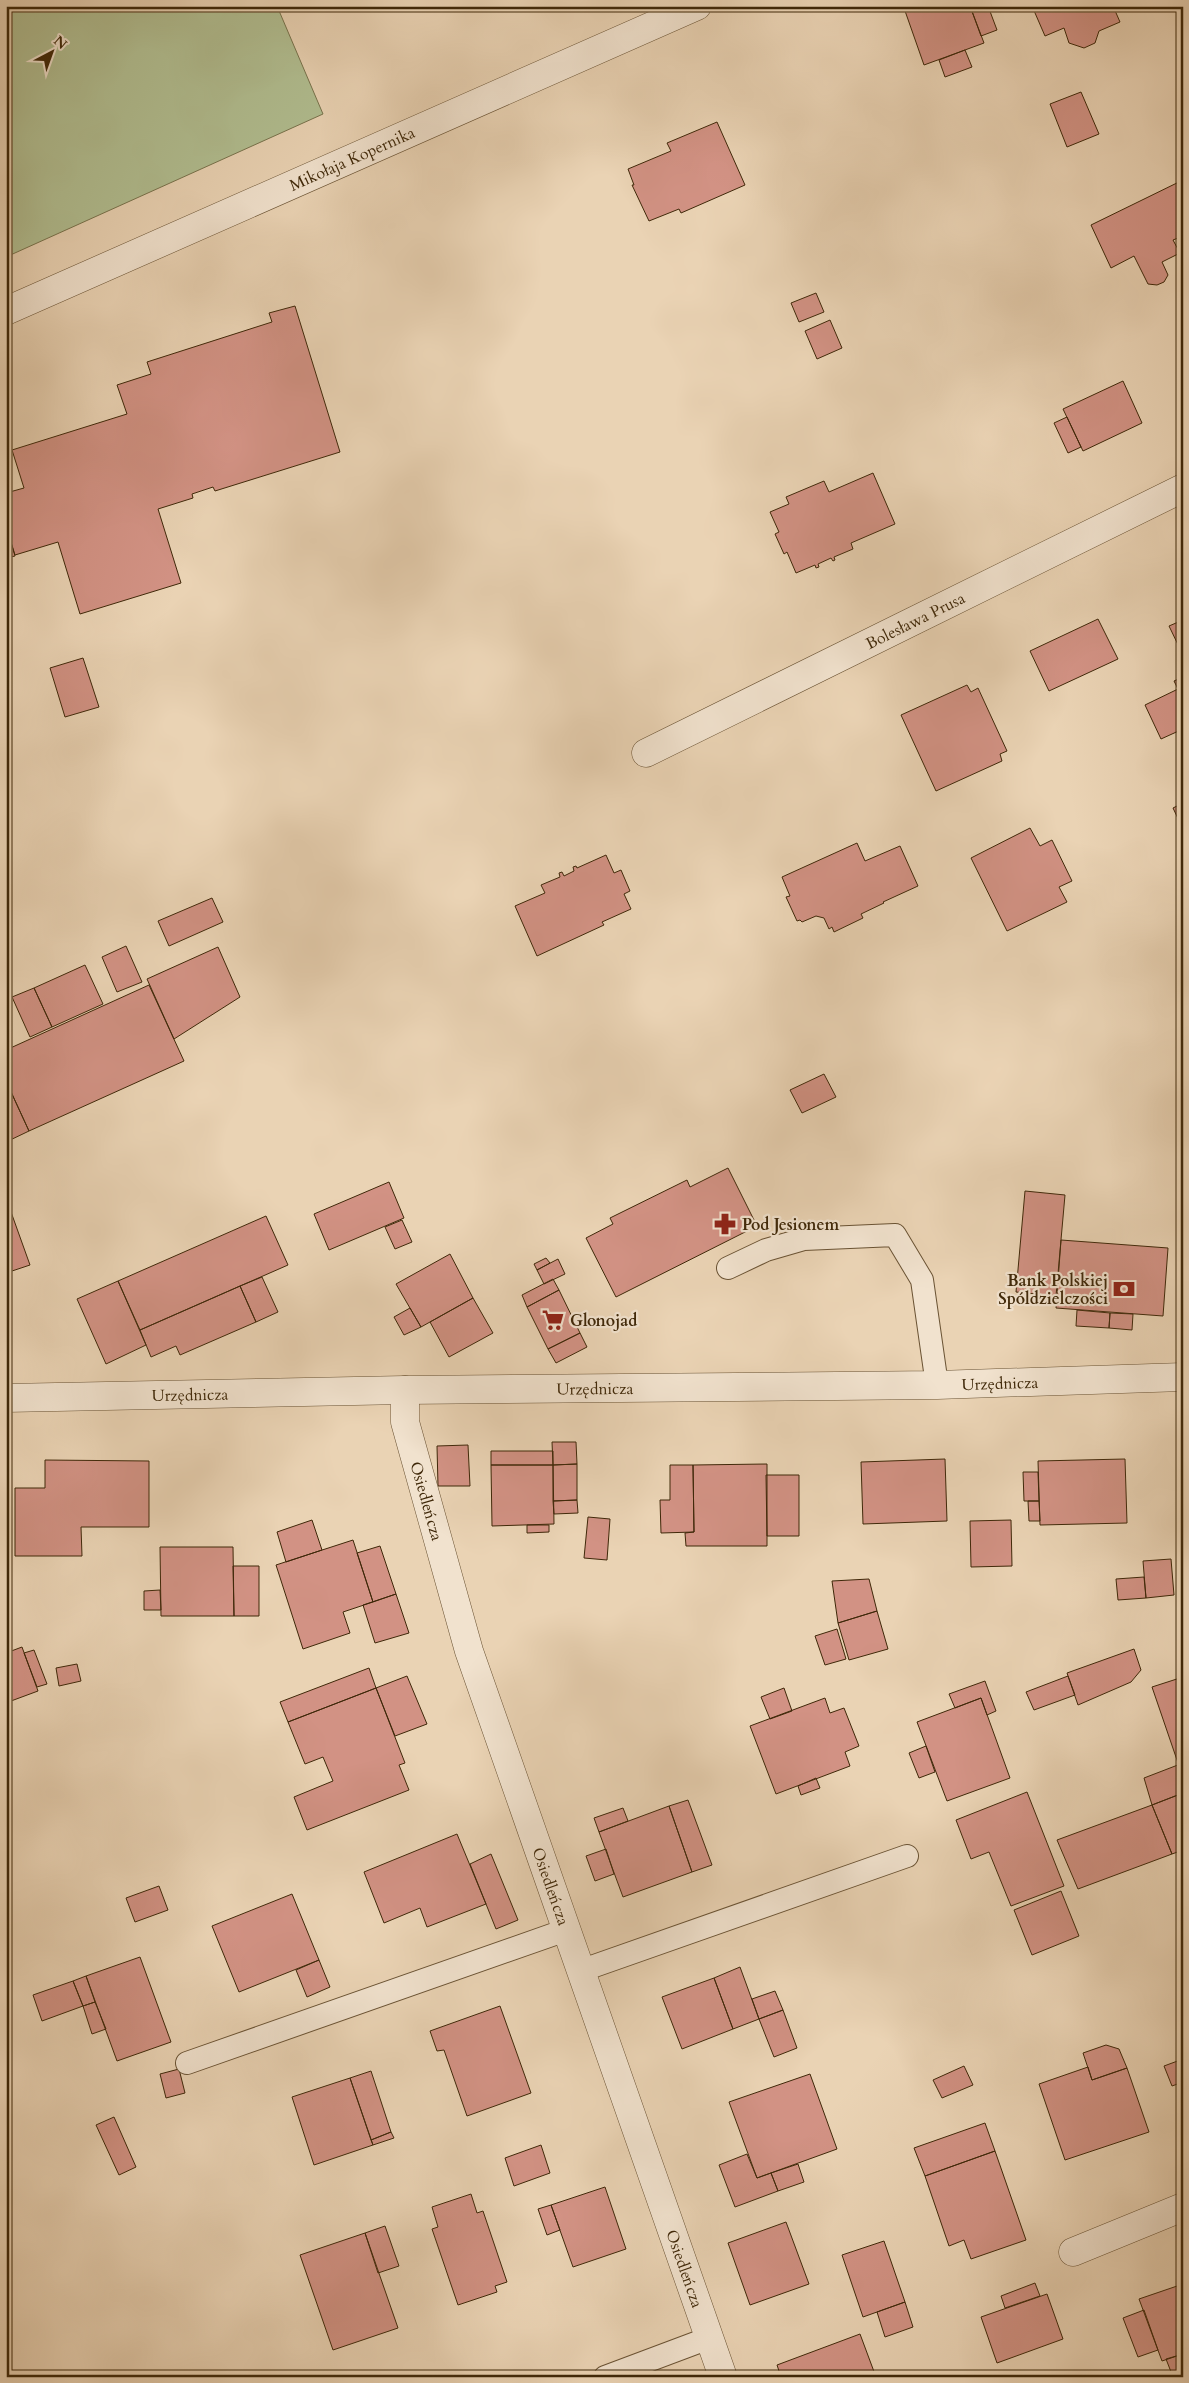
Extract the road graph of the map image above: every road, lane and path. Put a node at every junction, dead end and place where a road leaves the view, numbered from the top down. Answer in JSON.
{"nodes":[{"id":1,"x":697,"y":6,"type":"edge"},
{"id":2,"x":6,"y":311,"type":"edge"},
{"id":3,"x":1183,"y":488,"type":"edge"},
{"id":4,"x":646,"y":753,"type":"dead end"},
{"id":5,"x":728,"y":1268,"type":"dead end"},
{"id":6,"x":1181,"y":1384,"type":"edge"},
{"id":7,"x":938,"y":1385,"type":"junction"},
{"id":8,"x":405,"y":1390,"type":"junction"},
{"id":9,"x":6,"y":1398,"type":"edge"},
{"id":10,"x":907,"y":1856,"type":"dead end"},
{"id":11,"x":566,"y":1930,"type":"junction"},
{"id":12,"x":580,"y":1971,"type":"junction"},
{"id":13,"x":187,"y":2063,"type":"dead end"},
{"id":14,"x":1183,"y":2207,"type":"edge"},
{"id":15,"x":1073,"y":2252,"type":"dead end"},
{"id":16,"x":709,"y":2338,"type":"junction"},
{"id":17,"x":604,"y":2377,"type":"edge"},
{"id":18,"x":723,"y":2377,"type":"edge"}],
"edges":[{"from":1,"to":2,"type":"street","name":"Mikołaja Kopernika"},
{"from":3,"to":4,"type":"street","name":"Bolesława Prusa"},
{"from":5,"to":7,"type":"lane"},
{"from":6,"to":7,"type":"street","name":"Urzędnicza"},
{"from":7,"to":8,"type":"street","name":"Urzędnicza"},
{"from":8,"to":9,"type":"street","name":"Urzędnicza"},
{"from":8,"to":11,"type":"street","name":"Osiedleńcza"},
{"from":10,"to":12,"type":"lane"},
{"from":11,"to":12,"type":"street","name":"Osiedleńcza"},
{"from":11,"to":13,"type":"lane"},
{"from":12,"to":16,"type":"street","name":"Osiedleńcza"},
{"from":14,"to":15,"type":"street"},
{"from":16,"to":17,"type":"lane"},
{"from":16,"to":18,"type":"street","name":"Osiedleńcza"}]}
